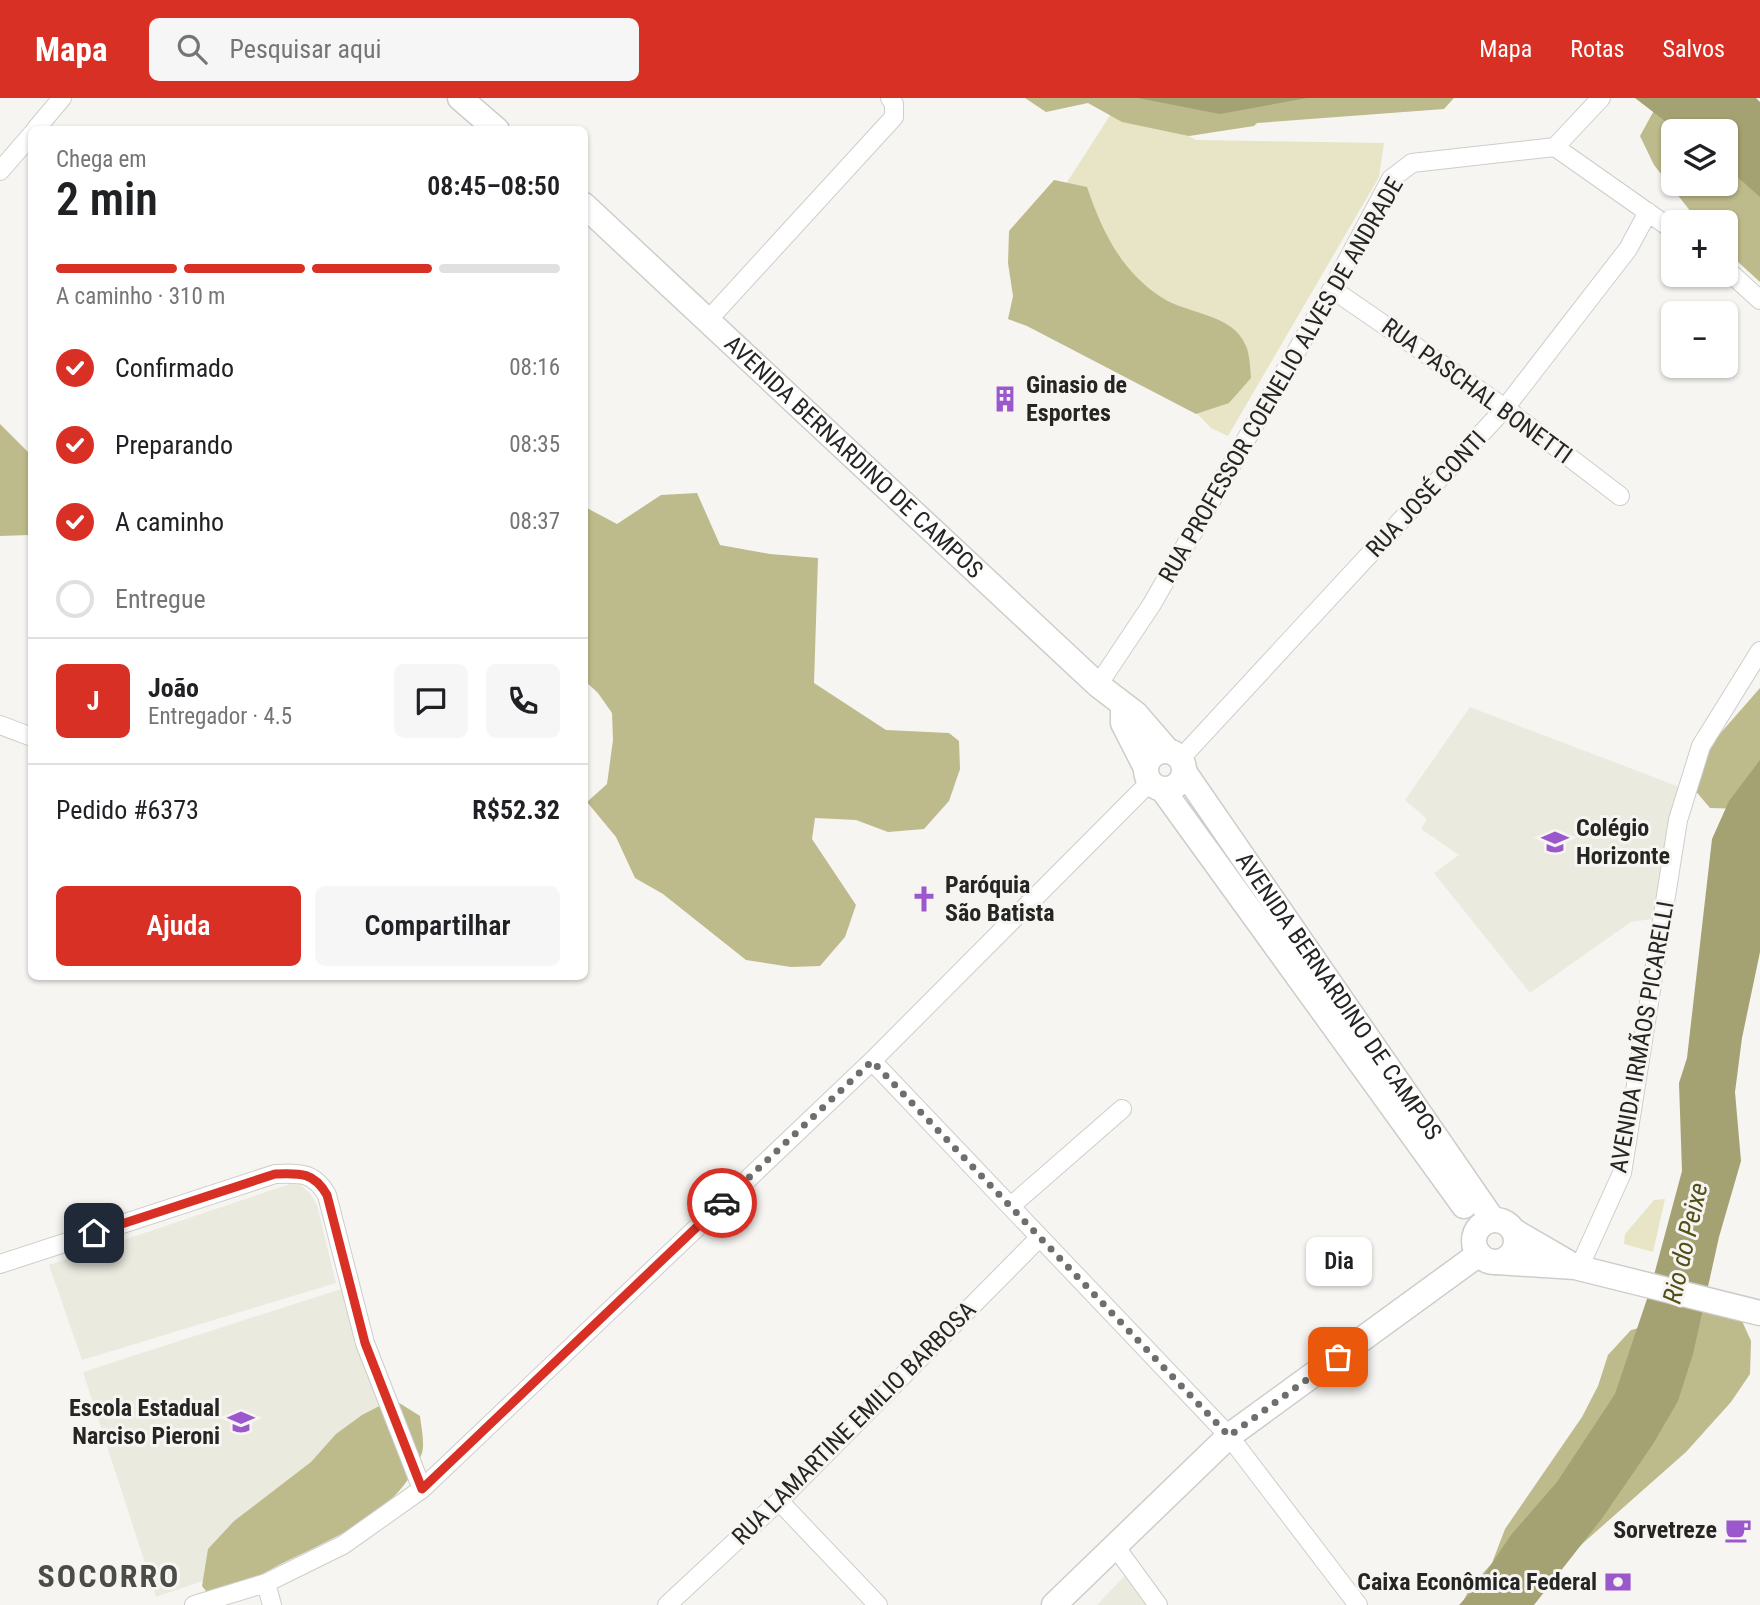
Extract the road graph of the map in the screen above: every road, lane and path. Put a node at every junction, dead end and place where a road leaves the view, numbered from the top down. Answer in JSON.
{"nodes":[{"id":1,"x":62,"y":98,"type":"edge"},
{"id":2,"x":460,"y":98,"type":"edge"},
{"id":3,"x":890,"y":98,"type":"edge"},
{"id":4,"x":1601,"y":98,"type":"edge"},
{"id":5,"x":38,"y":126,"type":"edge"},
{"id":6,"x":492,"y":126,"type":"edge"},
{"id":7,"x":28,"y":139,"type":"edge"},
{"id":8,"x":1555,"y":147,"type":"junction"},
{"id":9,"x":0,"y":171,"type":"edge"},
{"id":10,"x":588,"y":209,"type":"edge"},
{"id":11,"x":1648,"y":212,"type":"junction"},
{"id":12,"x":1661,"y":221,"type":"edge"},
{"id":13,"x":1738,"y":280,"type":"edge"},
{"id":14,"x":1332,"y":289,"type":"junction"},
{"id":15,"x":1760,"y":300,"type":"edge"},
{"id":16,"x":709,"y":319,"type":"junction"},
{"id":17,"x":1505,"y":408,"type":"junction"},
{"id":18,"x":1620,"y":496,"type":"dead end"},
{"id":19,"x":1760,"y":651,"type":"edge"},
{"id":20,"x":1098,"y":685,"type":"junction"},
{"id":21,"x":1123,"y":707,"type":"junction"},
{"id":22,"x":0,"y":725,"type":"edge"},
{"id":23,"x":28,"y":736,"type":"edge"},
{"id":24,"x":1178,"y":761,"type":"junction"},
{"id":25,"x":1153,"y":780,"type":"junction"},
{"id":26,"x":872,"y":1061,"type":"junction"},
{"id":27,"x":1122,"y":1109,"type":"dead end"},
{"id":28,"x":1012,"y":1205,"type":"junction"},
{"id":29,"x":1495,"y":1226,"type":"junction"},
{"id":30,"x":1039,"y":1238,"type":"junction"},
{"id":31,"x":1488,"y":1258,"type":"junction"},
{"id":32,"x":0,"y":1264,"type":"edge"},
{"id":33,"x":1577,"y":1267,"type":"junction"},
{"id":34,"x":1750,"y":1311,"type":"edge"},
{"id":35,"x":1229,"y":1436,"type":"junction"},
{"id":36,"x":422,"y":1489,"type":"junction"},
{"id":37,"x":779,"y":1502,"type":"junction"},
{"id":38,"x":1115,"y":1546,"type":"junction"},
{"id":39,"x":266,"y":1583,"type":"junction"},
{"id":40,"x":194,"y":1605,"type":"edge"},
{"id":41,"x":272,"y":1605,"type":"edge"},
{"id":42,"x":667,"y":1605,"type":"edge"},
{"id":43,"x":878,"y":1605,"type":"edge"},
{"id":44,"x":1054,"y":1605,"type":"edge"},
{"id":45,"x":1158,"y":1605,"type":"edge"},
{"id":46,"x":1358,"y":1605,"type":"edge"}],
"edges":[{"from":1,"to":5,"type":"street"},
{"from":2,"to":6,"type":"street"},
{"from":3,"to":16,"type":"street"},
{"from":4,"to":8,"type":"street"},
{"from":7,"to":9,"type":"street"},
{"from":8,"to":11,"type":"street"},
{"from":8,"to":14,"type":"street","name":"RUA PROFESSOR COENELIO ALVES DE ANDRADE"},
{"from":10,"to":16,"type":"street","name":"AVENIDA BERNARDINO DE CAMPOS"},
{"from":11,"to":12,"type":"street"},
{"from":11,"to":17,"type":"street","name":"RUA JOSÉ CONTI"},
{"from":13,"to":15,"type":"street"},
{"from":14,"to":17,"type":"street","name":"RUA PASCHAL BONETTI"},
{"from":14,"to":20,"type":"street","name":"RUA PROFESSOR COENELIO ALVES DE ANDRADE"},
{"from":16,"to":20,"type":"street","name":"AVENIDA BERNARDINO DE CAMPOS"},
{"from":17,"to":18,"type":"street","name":"RUA PASCHAL BONETTI"},
{"from":17,"to":24,"type":"street","name":"RUA JOSÉ CONTI"},
{"from":19,"to":33,"type":"street","name":"AVENIDA IRMÃOS PICARELLI"},
{"from":20,"to":21,"type":"street","name":"AVENIDA BERNARDINO DE CAMPOS"},
{"from":21,"to":24,"type":"street","name":"AVENIDA BERNARDINO DE CAMPOS"},
{"from":21,"to":25,"type":"street","name":"AVENIDA BERNARDINO DE CAMPOS"},
{"from":22,"to":23,"type":"street"},
{"from":24,"to":25,"type":"street"},
{"from":24,"to":25,"type":"street"},
{"from":24,"to":29,"type":"street","name":"AVENIDA BERNARDINO DE CAMPOS"},
{"from":25,"to":26,"type":"street"},
{"from":25,"to":29,"type":"street","name":"AVENIDA BERNARDINO DE CAMPOS"},
{"from":26,"to":28,"type":"street"},
{"from":26,"to":36,"type":"street"},
{"from":27,"to":28,"type":"street"},
{"from":28,"to":30,"type":"street"},
{"from":29,"to":31,"type":"street"},
{"from":29,"to":31,"type":"street"},
{"from":29,"to":33,"type":"street","name":"AVENIDA BERNARDINO DE CAMPOS"},
{"from":30,"to":35,"type":"street"},
{"from":30,"to":37,"type":"street","name":"RUA LAMARTINE EMILIO BARBOSA"},
{"from":31,"to":33,"type":"street","name":"AVENIDA BERNARDINO DE CAMPOS"},
{"from":31,"to":35,"type":"street"},
{"from":32,"to":36,"type":"street"},
{"from":33,"to":34,"type":"street","name":"AVENIDA BERNARDINO DE CAMPOS"},
{"from":35,"to":38,"type":"street"},
{"from":35,"to":46,"type":"street"},
{"from":36,"to":39,"type":"street"},
{"from":37,"to":42,"type":"street","name":"RUA LAMARTINE EMILIO BARBOSA"},
{"from":37,"to":43,"type":"street"},
{"from":38,"to":44,"type":"street"},
{"from":38,"to":45,"type":"street"},
{"from":39,"to":40,"type":"street"},
{"from":39,"to":41,"type":"street"}]}
